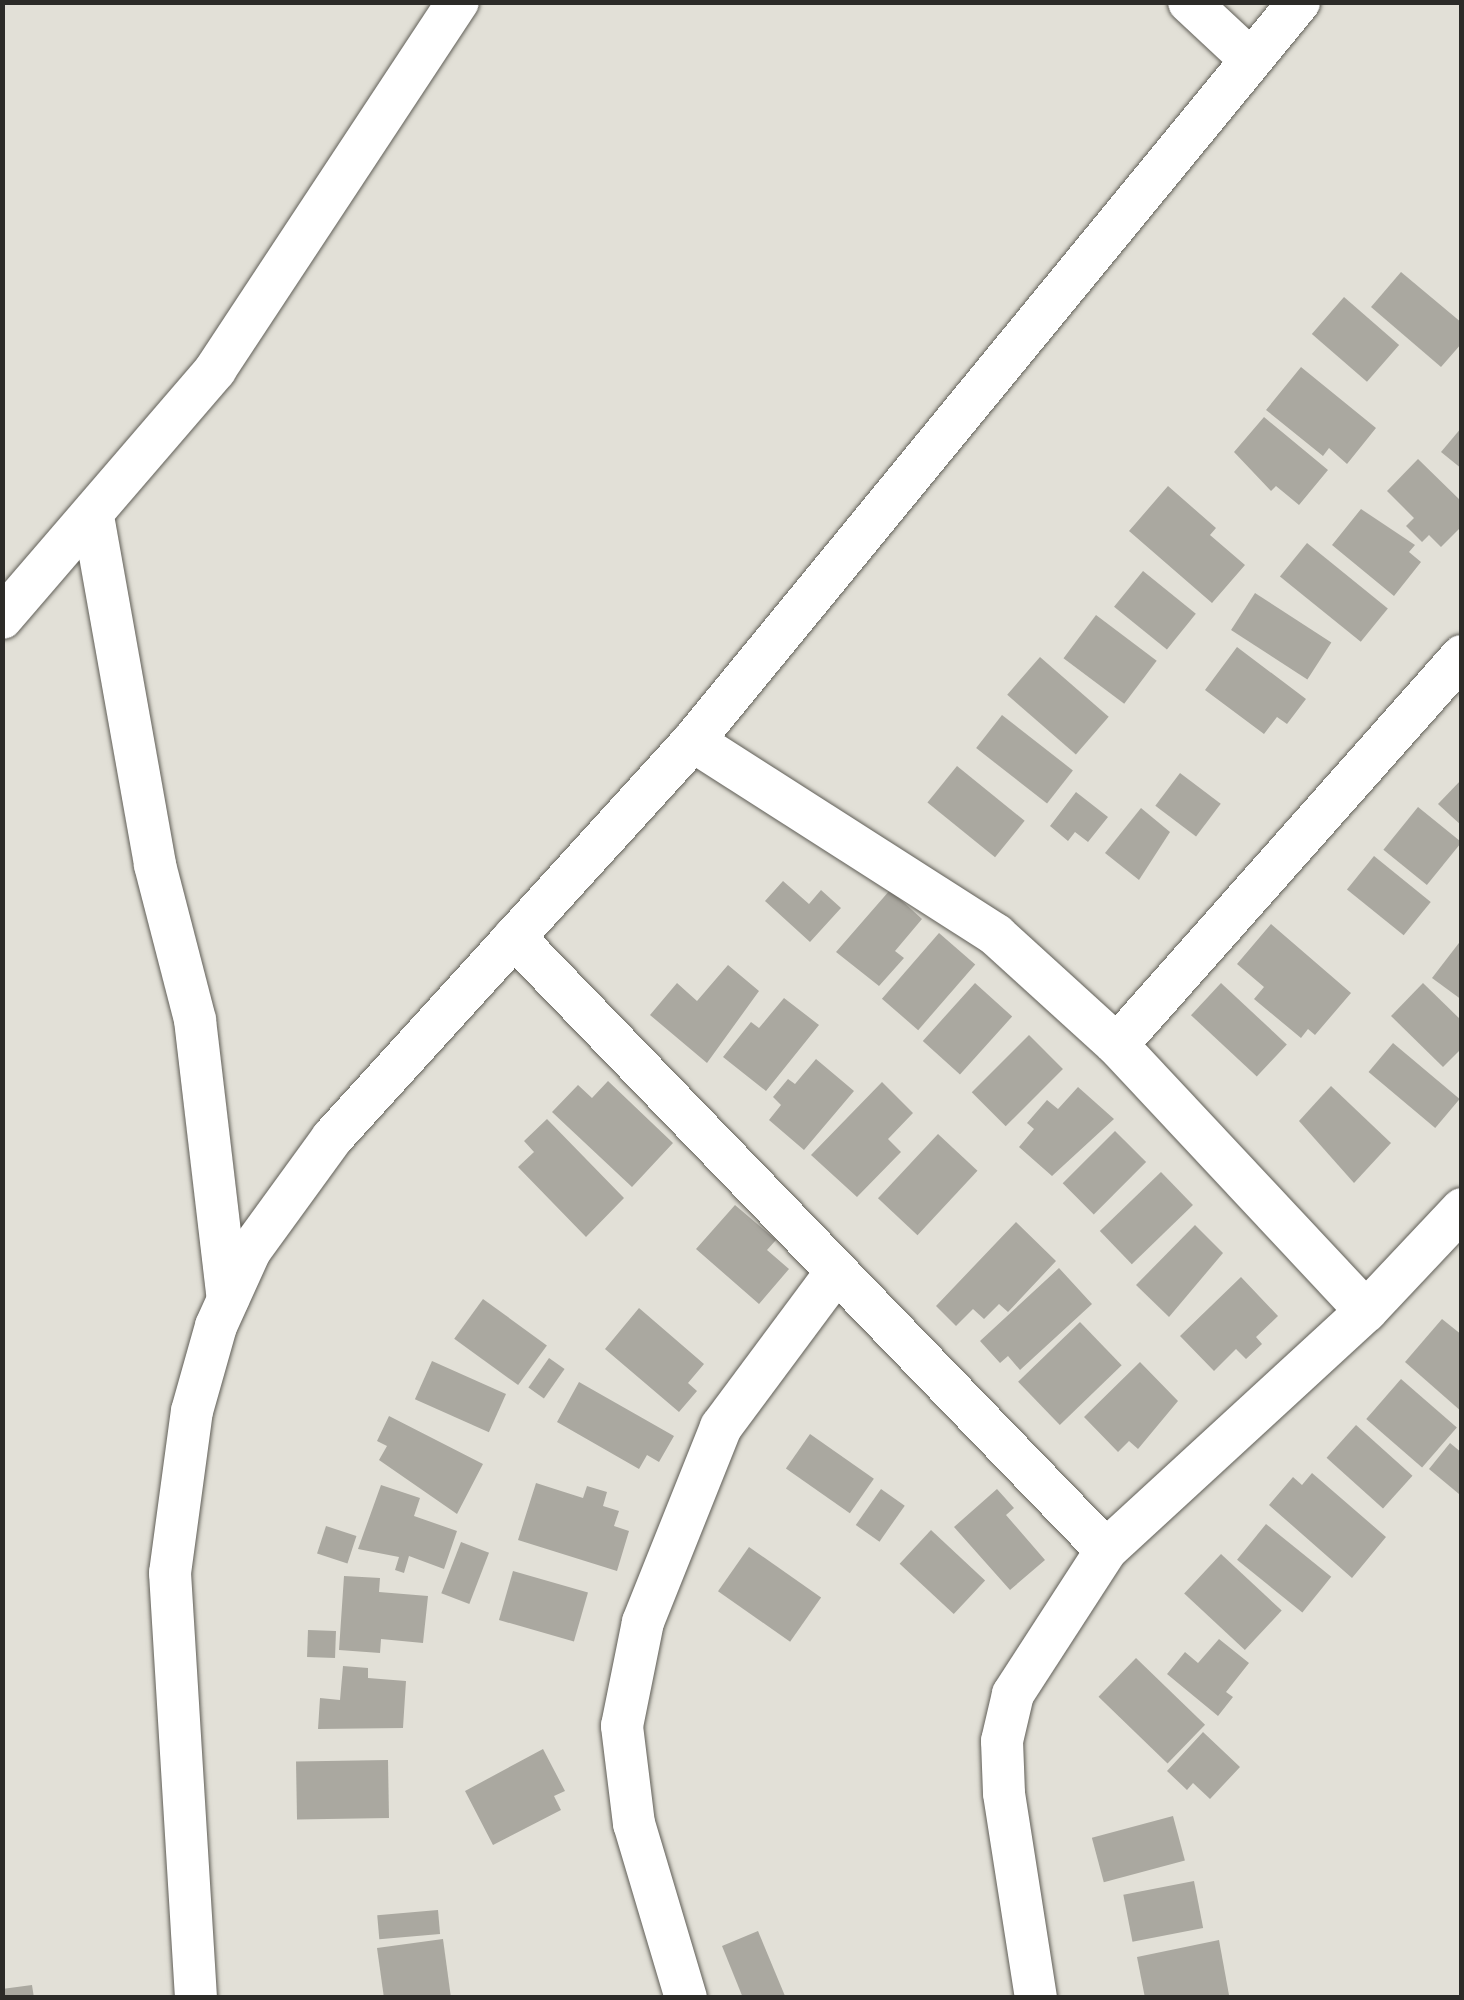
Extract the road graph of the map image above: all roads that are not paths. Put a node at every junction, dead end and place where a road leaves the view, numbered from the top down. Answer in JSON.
{"nodes":[{"id":1,"x":458,"y":2,"type":"edge"},
{"id":2,"x":1189,"y":2,"type":"edge"},
{"id":3,"x":1299,"y":2,"type":"edge"},
{"id":4,"x":1248,"y":58,"type":"junction"},
{"id":5,"x":93,"y":516,"type":"junction"},
{"id":6,"x":2,"y":618,"type":"edge"},
{"id":7,"x":1462,"y":656,"type":"edge"},
{"id":8,"x":693,"y":741,"type":"junction"},
{"id":9,"x":514,"y":937,"type":"junction"},
{"id":10,"x":1117,"y":1045,"type":"junction"},
{"id":11,"x":1462,"y":1209,"type":"edge"},
{"id":12,"x":836,"y":1272,"type":"junction"},
{"id":13,"x":228,"y":1299,"type":"junction"},
{"id":14,"x":1366,"y":1311,"type":"junction"},
{"id":15,"x":1106,"y":1550,"type":"junction"},
{"id":16,"x":196,"y":1998,"type":"edge"},
{"id":17,"x":686,"y":1998,"type":"edge"},
{"id":18,"x":1036,"y":1998,"type":"edge"}],
"edges":[{"from":1,"to":5,"type":"street"},
{"from":2,"to":4,"type":"street"},
{"from":3,"to":4,"type":"street"},
{"from":4,"to":8,"type":"street"},
{"from":5,"to":6,"type":"street"},
{"from":5,"to":13,"type":"street"},
{"from":7,"to":10,"type":"street"},
{"from":8,"to":9,"type":"street"},
{"from":8,"to":10,"type":"street"},
{"from":9,"to":12,"type":"street"},
{"from":9,"to":13,"type":"street"},
{"from":10,"to":14,"type":"street"},
{"from":11,"to":14,"type":"street"},
{"from":12,"to":15,"type":"street"},
{"from":12,"to":17,"type":"street"},
{"from":13,"to":16,"type":"street"},
{"from":14,"to":15,"type":"street"},
{"from":15,"to":18,"type":"street"}]}
